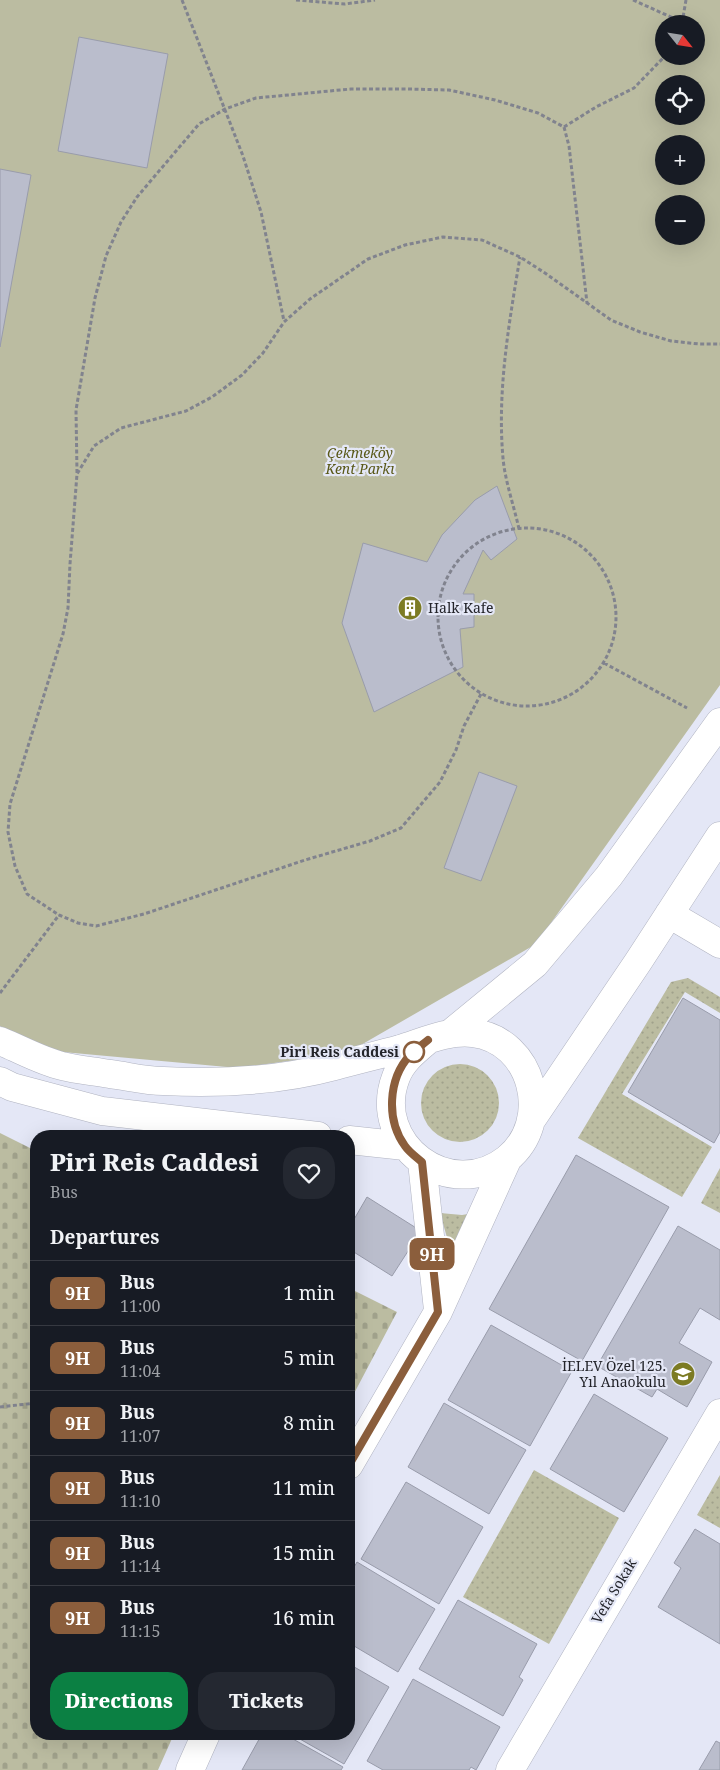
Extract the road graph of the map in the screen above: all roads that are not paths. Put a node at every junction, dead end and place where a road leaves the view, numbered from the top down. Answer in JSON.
{"nodes":[{"id":1,"x":719,"y":723,"type":"edge"},
{"id":2,"x":720,"y":836,"type":"edge"},
{"id":3,"x":669,"y":914,"type":"junction"},
{"id":4,"x":720,"y":944,"type":"edge"},
{"id":5,"x":439,"y":1036,"type":"junction"},
{"id":6,"x":0,"y":1041,"type":"edge"},
{"id":7,"x":0,"y":1081,"type":"edge"},
{"id":8,"x":532,"y":1120,"type":"junction"},
{"id":9,"x":266,"y":1130,"type":"edge"},
{"id":10,"x":355,"y":1141,"type":"edge"},
{"id":11,"x":413,"y":1154,"type":"junction"},
{"id":12,"x":508,"y":1158,"type":"junction"},
{"id":13,"x":438,"y":1312,"type":"junction"},
{"id":14,"x":720,"y":1413,"type":"edge"},
{"id":15,"x":355,"y":1455,"type":"edge"},
{"id":16,"x":203,"y":1740,"type":"edge"},
{"id":17,"x":190,"y":1770,"type":"edge"},
{"id":18,"x":510,"y":1770,"type":"edge"}],
"edges":[{"from":1,"to":5,"type":"street"},
{"from":2,"to":3,"type":"street"},
{"from":3,"to":4,"type":"street"},
{"from":3,"to":8,"type":"street"},
{"from":5,"to":6,"type":"street"},
{"from":5,"to":8,"type":"street"},
{"from":5,"to":11,"type":"street"},
{"from":7,"to":9,"type":"street"},
{"from":8,"to":12,"type":"street"},
{"from":10,"to":11,"type":"street"},
{"from":11,"to":12,"type":"street"},
{"from":11,"to":13,"type":"street"},
{"from":12,"to":13,"type":"street"},
{"from":13,"to":15,"type":"street"},
{"from":14,"to":18,"type":"street","name":"Vefa Sokak"},
{"from":16,"to":17,"type":"street"}]}
